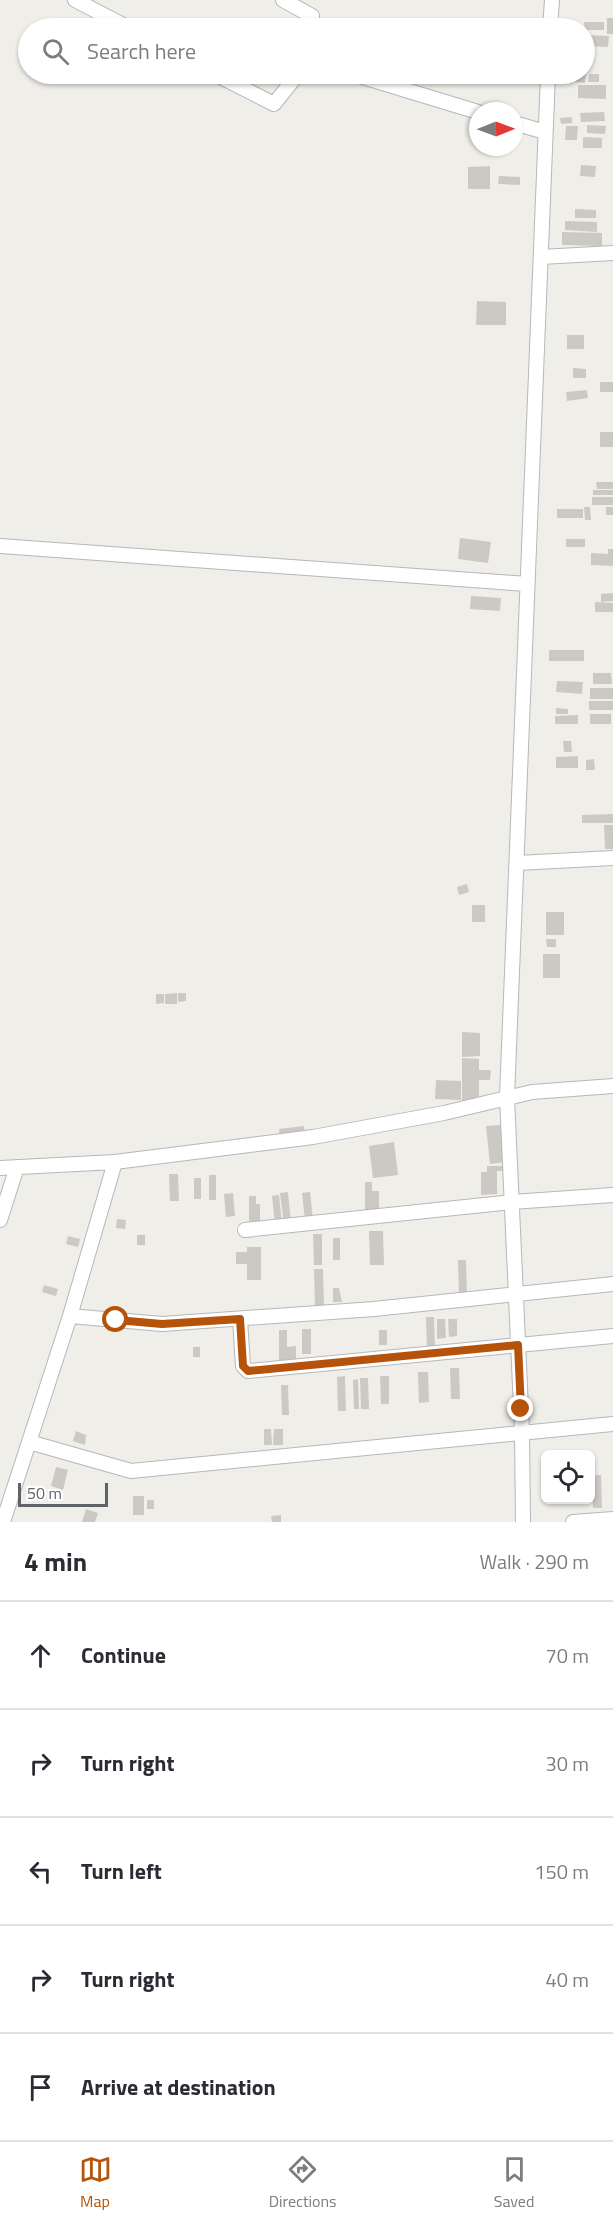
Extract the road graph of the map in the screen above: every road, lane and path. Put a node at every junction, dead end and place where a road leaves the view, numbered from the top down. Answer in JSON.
{"nodes":[{"id":1,"x":75,"y":0,"type":"edge"},
{"id":2,"x":283,"y":0,"type":"edge"},
{"id":3,"x":552,"y":0,"type":"edge"},
{"id":4,"x":110,"y":18,"type":"edge"},
{"id":5,"x":312,"y":18,"type":"edge"},
{"id":6,"x":551,"y":18,"type":"edge"},
{"id":7,"x":235,"y":84,"type":"edge"},
{"id":8,"x":290,"y":84,"type":"edge"},
{"id":9,"x":386,"y":84,"type":"edge"},
{"id":10,"x":547,"y":84,"type":"edge"},
{"id":11,"x":469,"y":109,"type":"edge"},
{"id":12,"x":523,"y":126,"type":"edge"},
{"id":13,"x":545,"y":132,"type":"junction"},
{"id":14,"x":613,"y":253,"type":"edge"},
{"id":15,"x":541,"y":257,"type":"junction"},
{"id":16,"x":0,"y":546,"type":"edge"},
{"id":17,"x":527,"y":584,"type":"junction"},
{"id":18,"x":613,"y":858,"type":"edge"},
{"id":19,"x":517,"y":863,"type":"junction"},
{"id":20,"x":613,"y":1086,"type":"edge"},
{"id":21,"x":507,"y":1097,"type":"junction"},
{"id":22,"x":115,"y":1162,"type":"junction"},
{"id":23,"x":17,"y":1167,"type":"junction"},
{"id":24,"x":0,"y":1168,"type":"edge"},
{"id":25,"x":613,"y":1195,"type":"edge"},
{"id":26,"x":512,"y":1202,"type":"junction"},
{"id":27,"x":0,"y":1220,"type":"edge"},
{"id":28,"x":245,"y":1230,"type":"dead end"},
{"id":29,"x":613,"y":1284,"type":"edge"},
{"id":30,"x":516,"y":1292,"type":"junction"},
{"id":31,"x":70,"y":1316,"type":"junction"},
{"id":32,"x":240,"y":1319,"type":"junction"},
{"id":33,"x":613,"y":1336,"type":"edge"},
{"id":34,"x":518,"y":1345,"type":"junction"},
{"id":35,"x":613,"y":1424,"type":"edge"},
{"id":36,"x":522,"y":1431,"type":"junction"},
{"id":37,"x":29,"y":1442,"type":"junction"},
{"id":38,"x":613,"y":1519,"type":"edge"},
{"id":39,"x":3,"y":1522,"type":"edge"},
{"id":40,"x":523,"y":1522,"type":"edge"},
{"id":41,"x":573,"y":1522,"type":"edge"}],
"edges":[{"from":1,"to":4,"type":"street"},
{"from":2,"to":5,"type":"street"},
{"from":3,"to":6,"type":"street"},
{"from":7,"to":8,"type":"street"},
{"from":9,"to":11,"type":"street"},
{"from":10,"to":13,"type":"street"},
{"from":12,"to":13,"type":"street"},
{"from":13,"to":15,"type":"street"},
{"from":14,"to":15,"type":"street"},
{"from":15,"to":17,"type":"street"},
{"from":16,"to":17,"type":"street"},
{"from":17,"to":19,"type":"street"},
{"from":18,"to":19,"type":"street"},
{"from":19,"to":21,"type":"street"},
{"from":20,"to":21,"type":"street"},
{"from":21,"to":22,"type":"street"},
{"from":21,"to":26,"type":"street"},
{"from":22,"to":23,"type":"street"},
{"from":22,"to":31,"type":"street"},
{"from":23,"to":24,"type":"street"},
{"from":23,"to":27,"type":"street"},
{"from":25,"to":26,"type":"street"},
{"from":26,"to":28,"type":"street"},
{"from":26,"to":30,"type":"street"},
{"from":29,"to":30,"type":"street"},
{"from":30,"to":32,"type":"street"},
{"from":30,"to":34,"type":"street"},
{"from":31,"to":32,"type":"street"},
{"from":31,"to":37,"type":"street"},
{"from":32,"to":34,"type":"street"},
{"from":33,"to":34,"type":"street"},
{"from":34,"to":36,"type":"street"},
{"from":35,"to":36,"type":"street"},
{"from":36,"to":37,"type":"street"},
{"from":36,"to":40,"type":"street"},
{"from":37,"to":39,"type":"street"},
{"from":38,"to":41,"type":"street"}]}
